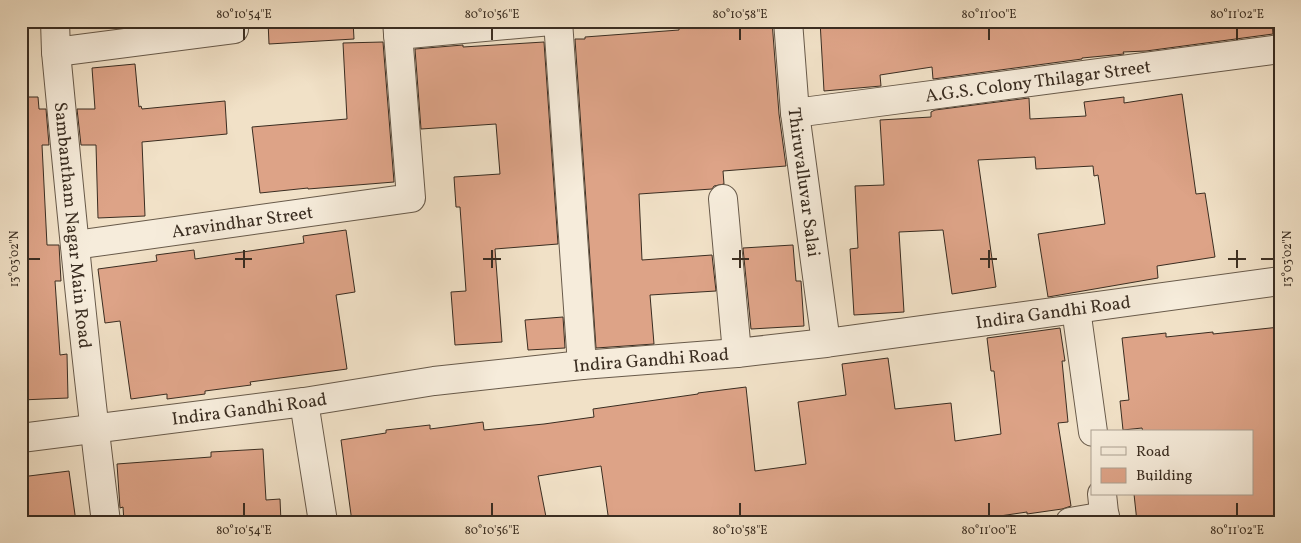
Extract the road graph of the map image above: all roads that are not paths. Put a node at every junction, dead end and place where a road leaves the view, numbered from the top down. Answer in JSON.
{"nodes":[{"id":1,"x":55,"y":21,"type":"edge"},
{"id":2,"x":551,"y":21,"type":"edge"},
{"id":3,"x":558,"y":21,"type":"edge"},
{"id":4,"x":788,"y":21,"type":"edge"},
{"id":5,"x":234,"y":25,"type":"edge"},
{"id":6,"x":397,"y":28,"type":"edge"},
{"id":7,"x":1280,"y":49,"type":"edge"},
{"id":8,"x":56,"y":52,"type":"junction"},
{"id":9,"x":796,"y":113,"type":"junction"},
{"id":10,"x":723,"y":199,"type":"dead end"},
{"id":11,"x":75,"y":244,"type":"junction"},
{"id":12,"x":1280,"y":281,"type":"edge"},
{"id":13,"x":1076,"y":309,"type":"junction"},
{"id":14,"x":826,"y":342,"type":"junction"},
{"id":15,"x":737,"y":353,"type":"junction"},
{"id":16,"x":582,"y":365,"type":"junction"},
{"id":17,"x":304,"y":402,"type":"junction"},
{"id":18,"x":94,"y":429,"type":"junction"},
{"id":19,"x":1093,"y":430,"type":"edge"},
{"id":20,"x":21,"y":438,"type":"edge"},
{"id":21,"x":1104,"y":511,"type":"edge"},
{"id":22,"x":106,"y":522,"type":"edge"},
{"id":23,"x":323,"y":522,"type":"edge"},
{"id":24,"x":1070,"y":522,"type":"edge"}],
"edges":[{"from":1,"to":8,"type":"street","name":"Sambantham Nagar Main Road"},
{"from":2,"to":6,"type":"street"},
{"from":3,"to":16,"type":"street"},
{"from":4,"to":9,"type":"street","name":"Thiruvalluvar Salai"},
{"from":5,"to":8,"type":"street"},
{"from":6,"to":11,"type":"street","name":"Aravindhar Street"},
{"from":7,"to":9,"type":"street","name":"A.G.S. Colony Thilagar Street"},
{"from":8,"to":11,"type":"street","name":"Sambantham Nagar Main Road"},
{"from":9,"to":14,"type":"street","name":"Thiruvalluvar Salai"},
{"from":10,"to":15,"type":"street"},
{"from":11,"to":18,"type":"street","name":"Sambantham Nagar Main Road"},
{"from":12,"to":13,"type":"street","name":"Indira Gandhi Road"},
{"from":13,"to":14,"type":"street","name":"Indira Gandhi Road"},
{"from":13,"to":19,"type":"street"},
{"from":14,"to":15,"type":"street","name":"Indira Gandhi Road"},
{"from":15,"to":16,"type":"street","name":"Indira Gandhi Road"},
{"from":16,"to":17,"type":"street","name":"Indira Gandhi Road"},
{"from":17,"to":18,"type":"street","name":"Indira Gandhi Road"},
{"from":17,"to":23,"type":"street"},
{"from":18,"to":20,"type":"street","name":"Indira Gandhi Road"},
{"from":18,"to":22,"type":"street","name":"Sambantham Nagar Main Road"},
{"from":21,"to":24,"type":"street"}]}
